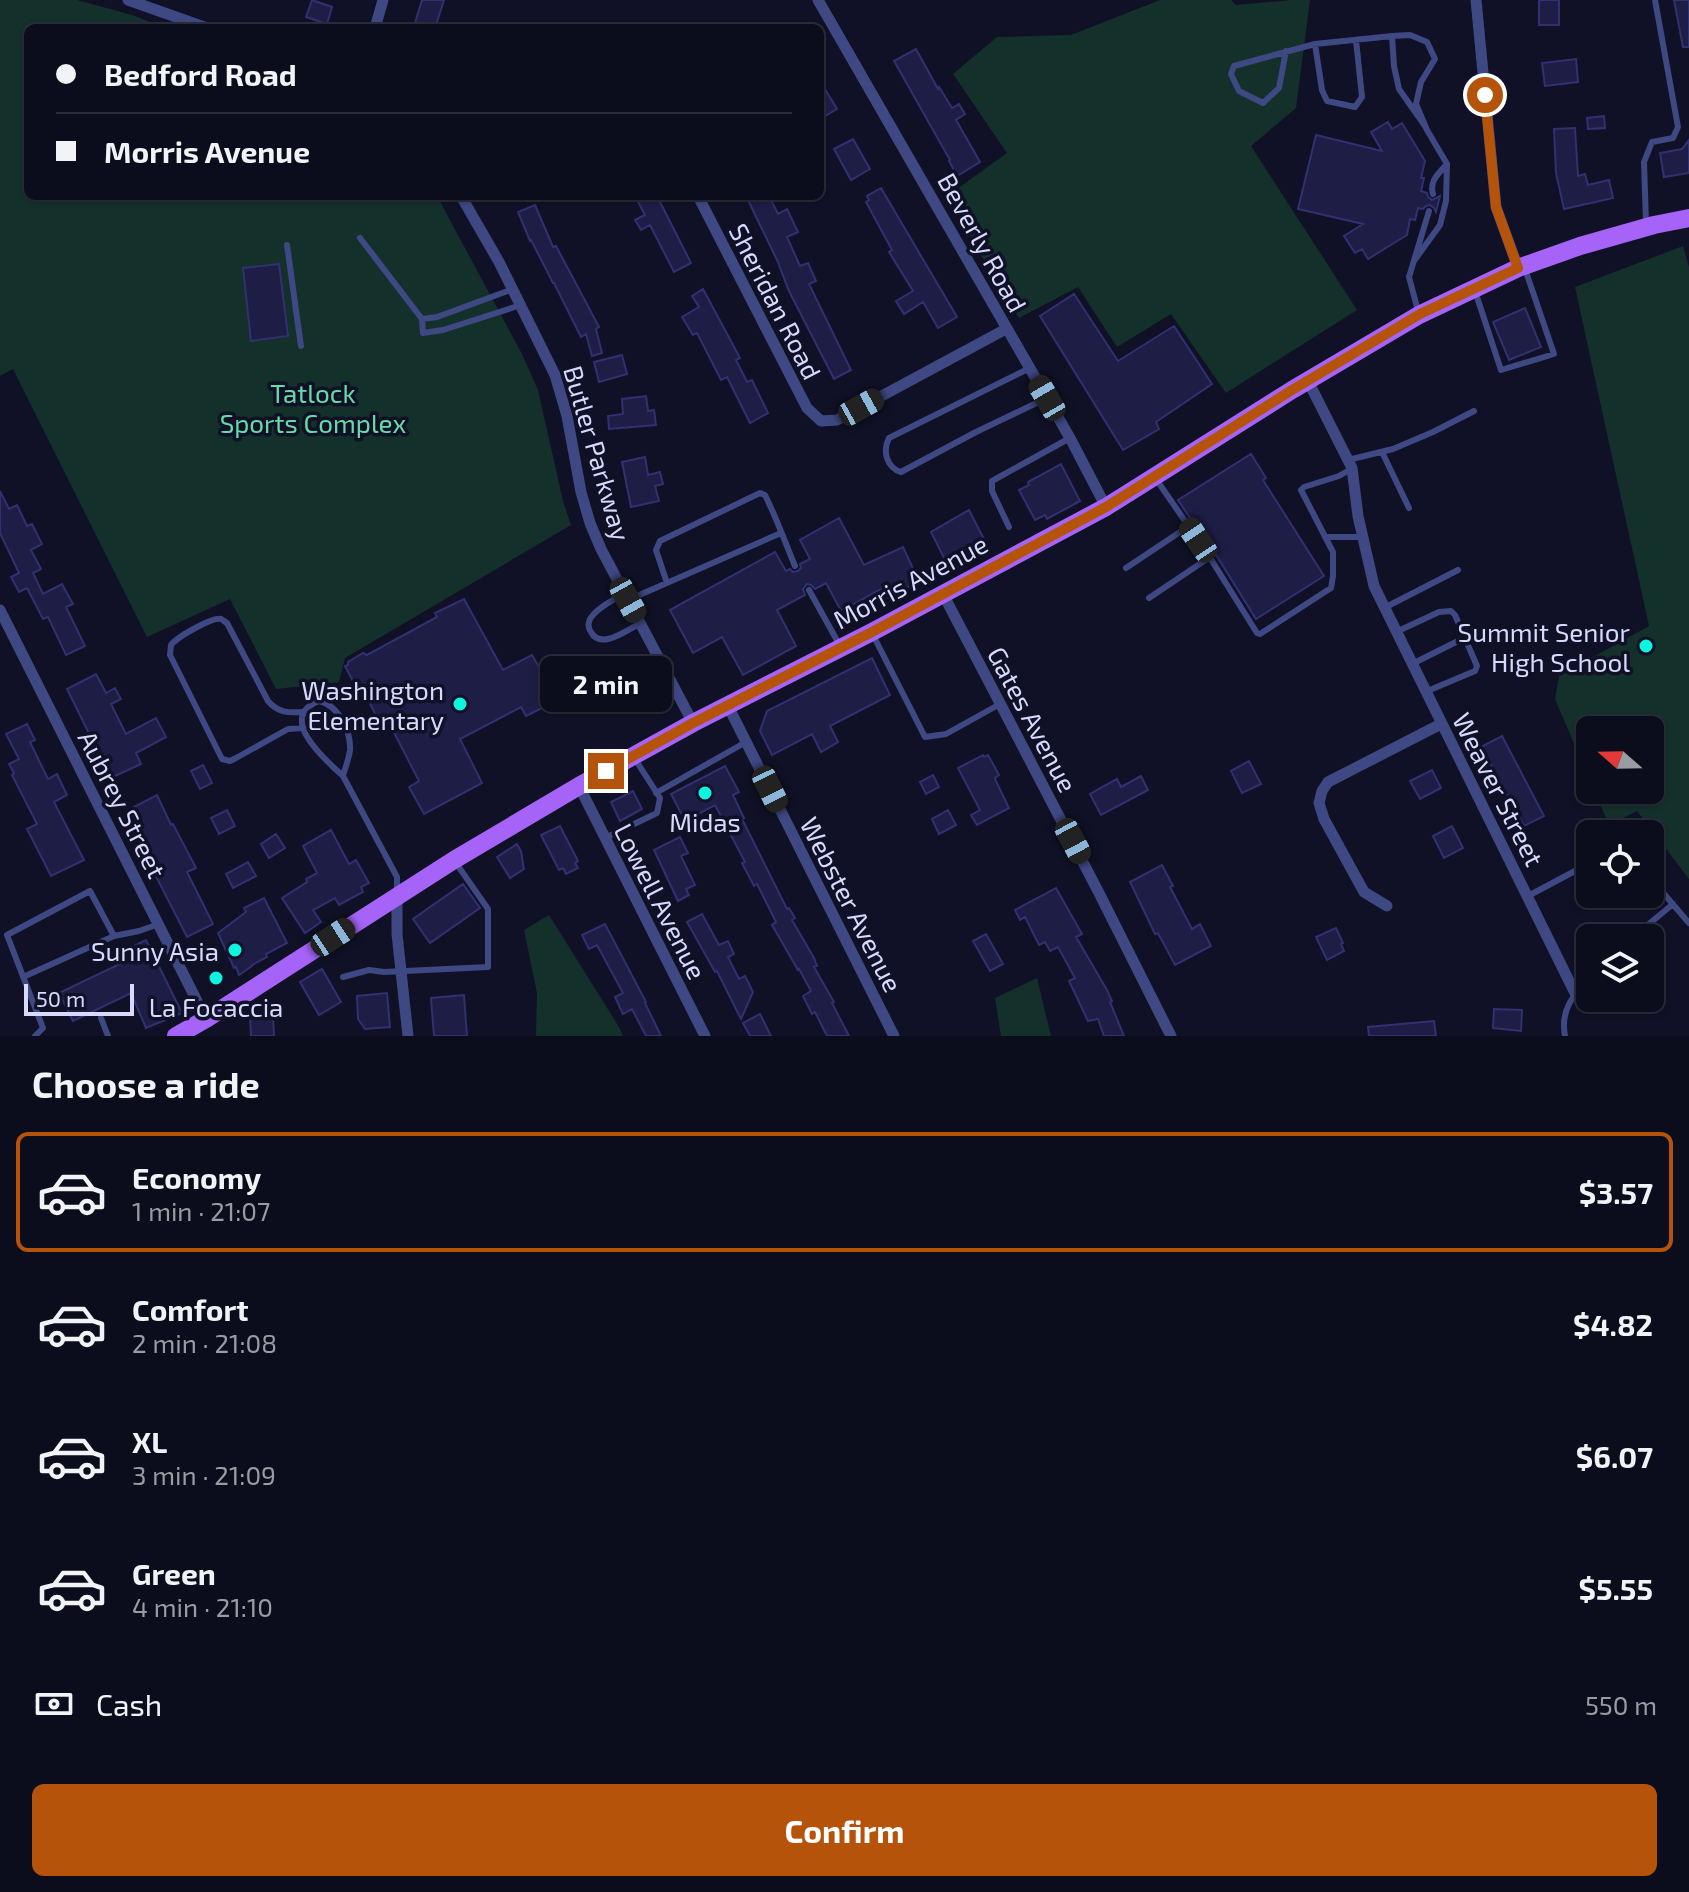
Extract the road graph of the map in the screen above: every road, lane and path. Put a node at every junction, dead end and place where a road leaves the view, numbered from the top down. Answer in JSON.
{"nodes":[{"id":1,"x":128,"y":0,"type":"edge"},
{"id":2,"x":383,"y":0,"type":"edge"},
{"id":3,"x":818,"y":0,"type":"edge"},
{"id":4,"x":1476,"y":0,"type":"edge"},
{"id":5,"x":1655,"y":0,"type":"edge"},
{"id":6,"x":196,"y":24,"type":"edge"},
{"id":7,"x":376,"y":24,"type":"edge"},
{"id":8,"x":1392,"y":36,"type":"junction"},
{"id":9,"x":1356,"y":40,"type":"junction"},
{"id":10,"x":1315,"y":44,"type":"junction"},
{"id":11,"x":1286,"y":51,"type":"junction"},
{"id":12,"x":1425,"y":126,"type":"junction"},
{"id":13,"x":1447,"y":164,"type":"junction"},
{"id":14,"x":1433,"y":194,"type":"dead end"},
{"id":15,"x":464,"y":200,"type":"edge"},
{"id":16,"x":700,"y":200,"type":"edge"},
{"id":17,"x":1429,"y":211,"type":"dead end"},
{"id":18,"x":1689,"y":218,"type":"edge"},
{"id":19,"x":1647,"y":227,"type":"junction"},
{"id":20,"x":360,"y":238,"type":"dead end"},
{"id":21,"x":287,"y":245,"type":"dead end"},
{"id":22,"x":1414,"y":261,"type":"junction"},
{"id":23,"x":1521,"y":267,"type":"junction"},
{"id":24,"x":1474,"y":288,"type":"junction"},
{"id":25,"x":513,"y":289,"type":"junction"},
{"id":26,"x":521,"y":305,"type":"junction"},
{"id":27,"x":1419,"y":315,"type":"junction"},
{"id":28,"x":422,"y":319,"type":"junction"},
{"id":29,"x":1006,"y":329,"type":"junction"},
{"id":30,"x":301,"y":346,"type":"dead end"},
{"id":31,"x":1030,"y":368,"type":"junction"},
{"id":32,"x":1308,"y":381,"type":"junction"},
{"id":33,"x":1047,"y":398,"type":"junction"},
{"id":34,"x":1474,"y":411,"type":"dead end"},
{"id":35,"x":1070,"y":438,"type":"junction"},
{"id":36,"x":1382,"y":452,"type":"junction"},
{"id":37,"x":1350,"y":464,"type":"junction"},
{"id":38,"x":1155,"y":476,"type":"junction"},
{"id":39,"x":1106,"y":507,"type":"junction"},
{"id":40,"x":1409,"y":508,"type":"dead end"},
{"id":41,"x":1189,"y":526,"type":"junction"},
{"id":42,"x":1009,"y":527,"type":"dead end"},
{"id":43,"x":781,"y":533,"type":"junction"},
{"id":44,"x":1325,"y":537,"type":"junction"},
{"id":45,"x":1362,"y":537,"type":"junction"},
{"id":46,"x":1210,"y":557,"type":"junction"},
{"id":47,"x":795,"y":566,"type":"dead end"},
{"id":48,"x":1126,"y":568,"type":"dead end"},
{"id":49,"x":1458,"y":570,"type":"dead end"},
{"id":50,"x":667,"y":583,"type":"junction"},
{"id":51,"x":809,"y":590,"type":"dead end"},
{"id":52,"x":943,"y":594,"type":"junction"},
{"id":53,"x":626,"y":597,"type":"junction"},
{"id":54,"x":1149,"y":598,"type":"dead end"},
{"id":55,"x":1384,"y":608,"type":"junction"},
{"id":56,"x":0,"y":610,"type":"edge"},
{"id":57,"x":641,"y":623,"type":"junction"},
{"id":58,"x":872,"y":632,"type":"junction"},
{"id":59,"x":1396,"y":632,"type":"junction"},
{"id":60,"x":1466,"y":637,"type":"junction"},
{"id":61,"x":841,"y":648,"type":"junction"},
{"id":62,"x":1412,"y":664,"type":"junction"},
{"id":63,"x":1425,"y":692,"type":"junction"},
{"id":64,"x":1001,"y":704,"type":"junction"},
{"id":65,"x":728,"y":706,"type":"junction"},
{"id":66,"x":303,"y":712,"type":"junction"},
{"id":67,"x":693,"y":723,"type":"junction"},
{"id":68,"x":1441,"y":724,"type":"junction"},
{"id":69,"x":304,"y":728,"type":"junction"},
{"id":70,"x":746,"y":742,"type":"junction"},
{"id":71,"x":633,"y":756,"type":"junction"},
{"id":72,"x":343,"y":776,"type":"junction"},
{"id":73,"x":579,"y":786,"type":"junction"},
{"id":74,"x":656,"y":793,"type":"junction"},
{"id":75,"x":605,"y":838,"type":"junction"},
{"id":76,"x":454,"y":860,"type":"junction"},
{"id":77,"x":1576,"y":870,"type":"edge"},
{"id":78,"x":1664,"y":893,"type":"edge"},
{"id":79,"x":397,"y":895,"type":"junction"},
{"id":80,"x":1528,"y":896,"type":"junction"},
{"id":81,"x":1673,"y":904,"type":"junction"},
{"id":82,"x":1387,"y":906,"type":"dead end"},
{"id":83,"x":1689,"y":907,"type":"edge"},
{"id":84,"x":1681,"y":912,"type":"junction"},
{"id":85,"x":1689,"y":923,"type":"edge"},
{"id":86,"x":159,"y":924,"type":"junction"},
{"id":87,"x":1649,"y":924,"type":"edge"},
{"id":88,"x":114,"y":936,"type":"junction"},
{"id":89,"x":401,"y":971,"type":"junction"},
{"id":90,"x":23,"y":977,"type":"junction"},
{"id":91,"x":343,"y":977,"type":"dead end"},
{"id":92,"x":1575,"y":993,"type":"joint"},
{"id":93,"x":101,"y":1018,"type":"dead end"},
{"id":94,"x":206,"y":1019,"type":"junction"},
{"id":95,"x":35,"y":1036,"type":"edge"},
{"id":96,"x":108,"y":1036,"type":"edge"},
{"id":97,"x":176,"y":1036,"type":"edge"},
{"id":98,"x":408,"y":1036,"type":"edge"},
{"id":99,"x":705,"y":1036,"type":"edge"},
{"id":100,"x":894,"y":1036,"type":"edge"},
{"id":101,"x":1171,"y":1036,"type":"edge"},
{"id":102,"x":1565,"y":1036,"type":"edge"}],
"edges":[{"from":1,"to":6,"type":"street"},
{"from":2,"to":7,"type":"street"},
{"from":3,"to":29,"type":"street","name":"Beverly Road"},
{"from":4,"to":23,"type":"street"},
{"from":5,"to":19,"type":"lane"},
{"from":8,"to":9,"type":"lane"},
{"from":8,"to":12,"type":"lane"},
{"from":8,"to":12,"type":"lane"},
{"from":9,"to":10,"type":"lane"},
{"from":9,"to":10,"type":"lane"},
{"from":10,"to":11,"type":"lane"},
{"from":11,"to":11,"type":"lane"},
{"from":12,"to":13,"type":"lane"},
{"from":13,"to":14,"type":"lane"},
{"from":13,"to":22,"type":"lane"},
{"from":15,"to":25,"type":"street","name":"Butler Parkway"},
{"from":16,"to":29,"type":"street","name":"Sheridan Road"},
{"from":17,"to":22,"type":"lane"},
{"from":18,"to":19,"type":"main road","name":"Morris Avenue"},
{"from":19,"to":23,"type":"main road","name":"Morris Avenue"},
{"from":20,"to":28,"type":"lane"},
{"from":21,"to":30,"type":"lane"},
{"from":22,"to":27,"type":"lane"},
{"from":23,"to":24,"type":"main road","name":"Morris Avenue"},
{"from":23,"to":24,"type":"lane"},
{"from":24,"to":27,"type":"main road","name":"Morris Avenue"},
{"from":25,"to":26,"type":"street","name":"Butler Parkway"},
{"from":25,"to":28,"type":"lane"},
{"from":26,"to":28,"type":"lane"},
{"from":26,"to":53,"type":"street","name":"Butler Parkway"},
{"from":27,"to":32,"type":"main road","name":"Morris Avenue"},
{"from":29,"to":31,"type":"street","name":"Beverly Road"},
{"from":31,"to":33,"type":"street","name":"Beverly Road"},
{"from":31,"to":33,"type":"lane"},
{"from":32,"to":37,"type":"street","name":"Weaver Street"},
{"from":32,"to":38,"type":"main road","name":"Morris Avenue"},
{"from":33,"to":35,"type":"street","name":"Beverly Road"},
{"from":34,"to":36,"type":"lane"},
{"from":35,"to":39,"type":"street","name":"Beverly Road"},
{"from":35,"to":42,"type":"lane"},
{"from":36,"to":37,"type":"lane"},
{"from":36,"to":40,"type":"lane"},
{"from":37,"to":44,"type":"lane"},
{"from":37,"to":45,"type":"street","name":"Weaver Street"},
{"from":38,"to":39,"type":"main road","name":"Morris Avenue"},
{"from":38,"to":41,"type":"lane"},
{"from":39,"to":52,"type":"main road","name":"Morris Avenue"},
{"from":41,"to":46,"type":"lane"},
{"from":41,"to":48,"type":"lane"},
{"from":43,"to":47,"type":"lane"},
{"from":43,"to":50,"type":"lane"},
{"from":43,"to":50,"type":"lane"},
{"from":44,"to":45,"type":"lane"},
{"from":44,"to":46,"type":"lane"},
{"from":45,"to":55,"type":"street","name":"Weaver Street"},
{"from":46,"to":54,"type":"lane"},
{"from":49,"to":55,"type":"lane"},
{"from":50,"to":53,"type":"lane"},
{"from":51,"to":61,"type":"lane"},
{"from":52,"to":58,"type":"main road","name":"Morris Avenue"},
{"from":52,"to":64,"type":"street","name":"Gates Avenue"},
{"from":53,"to":57,"type":"street","name":"Butler Parkway"},
{"from":53,"to":57,"type":"lane"},
{"from":55,"to":59,"type":"street","name":"Weaver Street"},
{"from":56,"to":86,"type":"street","name":"Aubrey Street"},
{"from":57,"to":67,"type":"street","name":"Butler Parkway"},
{"from":58,"to":61,"type":"main road","name":"Morris Avenue"},
{"from":58,"to":64,"type":"lane"},
{"from":59,"to":60,"type":"lane"},
{"from":59,"to":62,"type":"street","name":"Weaver Street"},
{"from":60,"to":62,"type":"lane"},
{"from":60,"to":63,"type":"lane"},
{"from":61,"to":65,"type":"main road","name":"Morris Avenue"},
{"from":62,"to":63,"type":"street","name":"Weaver Street"},
{"from":63,"to":68,"type":"street","name":"Weaver Street"},
{"from":64,"to":101,"type":"street","name":"Gates Avenue"},
{"from":65,"to":67,"type":"main road","name":"Morris Avenue"},
{"from":65,"to":70,"type":"street","name":"Webster Avenue"},
{"from":66,"to":69,"type":"lane"},
{"from":66,"to":69,"type":"lane"},
{"from":66,"to":72,"type":"lane"},
{"from":67,"to":71,"type":"main road","name":"Morris Avenue"},
{"from":68,"to":80,"type":"street","name":"Weaver Street"},
{"from":68,"to":82,"type":"street"},
{"from":69,"to":72,"type":"lane"},
{"from":70,"to":74,"type":"lane"},
{"from":70,"to":100,"type":"street","name":"Webster Avenue"},
{"from":71,"to":73,"type":"main road","name":"Morris Avenue"},
{"from":71,"to":74,"type":"lane"},
{"from":72,"to":79,"type":"lane"},
{"from":73,"to":75,"type":"street","name":"Lowell Avenue"},
{"from":73,"to":76,"type":"main road","name":"Morris Avenue"},
{"from":74,"to":75,"type":"lane"},
{"from":75,"to":99,"type":"street","name":"Lowell Avenue"},
{"from":76,"to":79,"type":"main road","name":"Morris Avenue"},
{"from":76,"to":89,"type":"lane"},
{"from":77,"to":80,"type":"lane"},
{"from":78,"to":81,"type":"lane"},
{"from":79,"to":89,"type":"street"},
{"from":79,"to":94,"type":"main road","name":"Morris Avenue"},
{"from":80,"to":92,"type":"street","name":"Weaver Street"},
{"from":81,"to":84,"type":"lane"},
{"from":81,"to":87,"type":"lane"},
{"from":83,"to":84,"type":"lane"},
{"from":84,"to":85,"type":"lane"},
{"from":86,"to":88,"type":"lane"},
{"from":86,"to":94,"type":"street","name":"Aubrey Street"},
{"from":88,"to":90,"type":"lane"},
{"from":88,"to":90,"type":"lane"},
{"from":89,"to":91,"type":"lane"},
{"from":89,"to":98,"type":"street"},
{"from":90,"to":95,"type":"lane"},
{"from":92,"to":102,"type":"lane"},
{"from":93,"to":96,"type":"lane"},
{"from":94,"to":97,"type":"main road","name":"Morris Avenue"}]}
